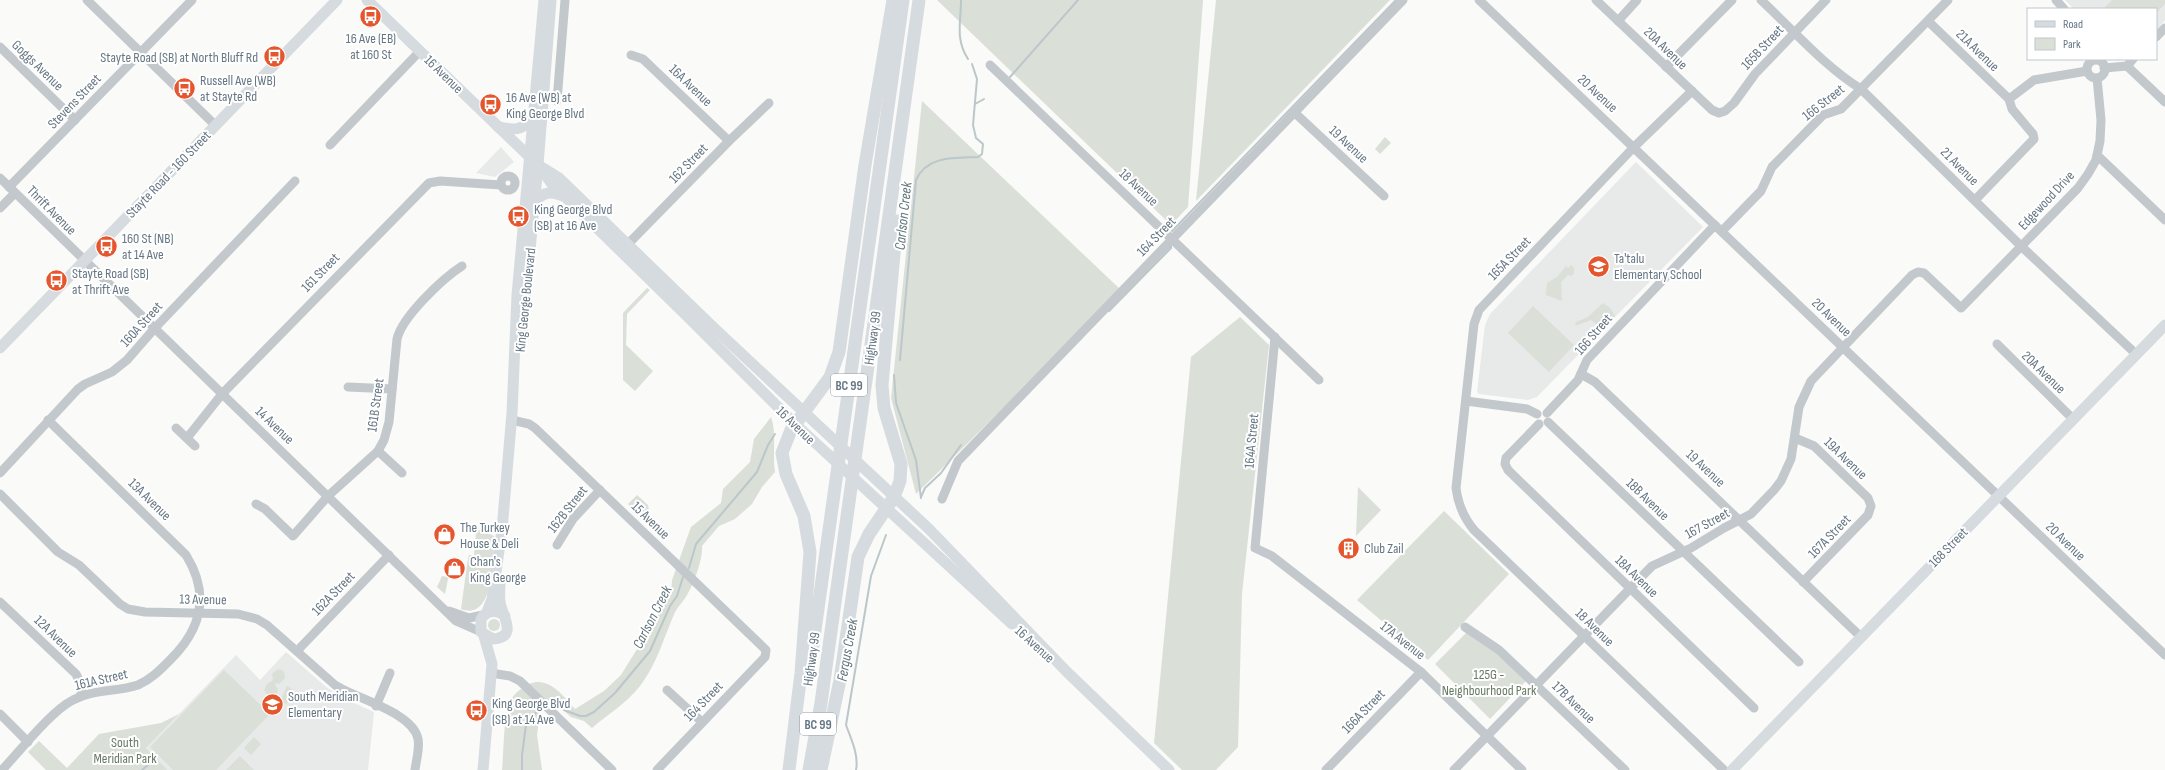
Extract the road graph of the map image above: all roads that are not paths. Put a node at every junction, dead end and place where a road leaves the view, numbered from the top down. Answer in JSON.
{"nodes":[{"id":1,"x":87,"y":0,"type":"edge"},
{"id":2,"x":192,"y":0,"type":"edge"},
{"id":3,"x":337,"y":0,"type":"edge"},
{"id":4,"x":367,"y":0,"type":"edge"},
{"id":5,"x":544,"y":0,"type":"edge"},
{"id":6,"x":551,"y":0,"type":"edge"},
{"id":7,"x":566,"y":0,"type":"edge"},
{"id":8,"x":893,"y":0,"type":"edge"},
{"id":9,"x":903,"y":0,"type":"edge"},
{"id":10,"x":919,"y":0,"type":"edge"},
{"id":11,"x":1403,"y":0,"type":"edge"},
{"id":12,"x":1479,"y":0,"type":"edge"},
{"id":13,"x":1596,"y":0,"type":"edge"},
{"id":14,"x":1637,"y":0,"type":"edge"},
{"id":15,"x":1732,"y":0,"type":"edge"},
{"id":16,"x":1762,"y":0,"type":"edge"},
{"id":17,"x":1826,"y":0,"type":"edge"},
{"id":18,"x":1948,"y":0,"type":"edge"},
{"id":19,"x":2056,"y":0,"type":"edge"},
{"id":20,"x":2063,"y":8,"type":"edge"},
{"id":21,"x":1618,"y":21,"type":"junction"},
{"id":22,"x":1928,"y":21,"type":"junction"},
{"id":23,"x":2165,"y":28,"type":"edge"},
{"id":24,"x":1795,"y":32,"type":"junction"},
{"id":25,"x":2157,"y":36,"type":"edge"},
{"id":26,"x":0,"y":48,"type":"edge"},
{"id":27,"x":912,"y":50,"type":"junction"},
{"id":28,"x":420,"y":51,"type":"junction"},
{"id":29,"x":141,"y":52,"type":"junction"},
{"id":30,"x":631,"y":55,"type":"dead end"},
{"id":31,"x":2093,"y":60,"type":"edge"},
{"id":32,"x":2130,"y":62,"type":"edge"},
{"id":33,"x":990,"y":65,"type":"dead end"},
{"id":34,"x":1666,"y":67,"type":"junction"},
{"id":35,"x":2104,"y":68,"type":"junction"},
{"id":36,"x":2087,"y":71,"type":"junction"},
{"id":37,"x":2097,"y":78,"type":"junction"},
{"id":38,"x":1861,"y":88,"type":"junction"},
{"id":39,"x":1692,"y":91,"type":"junction"},
{"id":40,"x":2009,"y":99,"type":"junction"},
{"id":41,"x":557,"y":101,"type":"dead end"},
{"id":42,"x":2165,"y":102,"type":"edge"},
{"id":43,"x":769,"y":103,"type":"dead end"},
{"id":44,"x":1295,"y":113,"type":"junction"},
{"id":45,"x":1719,"y":113,"type":"joint"},
{"id":46,"x":532,"y":119,"type":"junction"},
{"id":47,"x":75,"y":120,"type":"junction"},
{"id":48,"x":215,"y":125,"type":"junction"},
{"id":49,"x":498,"y":126,"type":"junction"},
{"id":50,"x":728,"y":141,"type":"junction"},
{"id":51,"x":330,"y":145,"type":"dead end"},
{"id":52,"x":1634,"y":147,"type":"junction"},
{"id":53,"x":2097,"y":155,"type":"junction"},
{"id":54,"x":529,"y":156,"type":"junction"},
{"id":55,"x":538,"y":165,"type":"junction"},
{"id":56,"x":0,"y":178,"type":"edge"},
{"id":57,"x":295,"y":181,"type":"dead end"},
{"id":58,"x":501,"y":185,"type":"dead end"},
{"id":59,"x":12,"y":190,"type":"junction"},
{"id":60,"x":564,"y":196,"type":"junction"},
{"id":61,"x":1384,"y":196,"type":"dead end"},
{"id":62,"x":1975,"y":200,"type":"junction"},
{"id":63,"x":535,"y":201,"type":"junction"},
{"id":64,"x":0,"y":208,"type":"edge"},
{"id":65,"x":2165,"y":220,"type":"edge"},
{"id":66,"x":1719,"y":228,"type":"junction"},
{"id":67,"x":1173,"y":238,"type":"junction"},
{"id":68,"x":612,"y":242,"type":"junction"},
{"id":69,"x":628,"y":244,"type":"junction"},
{"id":70,"x":2022,"y":247,"type":"junction"},
{"id":71,"x":84,"y":261,"type":"junction"},
{"id":72,"x":462,"y":266,"type":"dead end"},
{"id":73,"x":686,"y":315,"type":"junction"},
{"id":74,"x":2165,"y":325,"type":"edge"},
{"id":75,"x":714,"y":328,"type":"junction"},
{"id":76,"x":154,"y":329,"type":"junction"},
{"id":77,"x":1275,"y":337,"type":"junction"},
{"id":78,"x":1997,"y":344,"type":"dead end"},
{"id":79,"x":1842,"y":346,"type":"junction"},
{"id":80,"x":0,"y":348,"type":"edge"},
{"id":81,"x":2136,"y":354,"type":"junction"},
{"id":82,"x":1581,"y":374,"type":"junction"},
{"id":83,"x":1319,"y":380,"type":"dead end"},
{"id":84,"x":348,"y":386,"type":"dead end"},
{"id":85,"x":392,"y":389,"type":"junction"},
{"id":86,"x":222,"y":394,"type":"junction"},
{"id":87,"x":1466,"y":401,"type":"junction"},
{"id":88,"x":512,"y":408,"type":"junction"},
{"id":89,"x":804,"y":412,"type":"junction"},
{"id":90,"x":1543,"y":418,"type":"junction"},
{"id":91,"x":2073,"y":419,"type":"junction"},
{"id":92,"x":48,"y":420,"type":"junction"},
{"id":93,"x":512,"y":420,"type":"junction"},
{"id":94,"x":794,"y":424,"type":"junction"},
{"id":95,"x":176,"y":428,"type":"dead end"},
{"id":96,"x":186,"y":438,"type":"junction"},
{"id":97,"x":1794,"y":438,"type":"junction"},
{"id":98,"x":195,"y":446,"type":"dead end"},
{"id":99,"x":378,"y":451,"type":"junction"},
{"id":100,"x":1506,"y":462,"type":"joint"},
{"id":101,"x":0,"y":473,"type":"edge"},
{"id":102,"x":402,"y":473,"type":"dead end"},
{"id":103,"x":600,"y":490,"type":"junction"},
{"id":104,"x":0,"y":494,"type":"edge"},
{"id":105,"x":328,"y":496,"type":"junction"},
{"id":106,"x":1998,"y":496,"type":"junction"},
{"id":107,"x":894,"y":497,"type":"junction"},
{"id":108,"x":1457,"y":497,"type":"joint"},
{"id":109,"x":942,"y":499,"type":"dead end"},
{"id":110,"x":256,"y":504,"type":"dead end"},
{"id":111,"x":1871,"y":506,"type":"joint"},
{"id":112,"x":886,"y":510,"type":"junction"},
{"id":113,"x":1740,"y":520,"type":"junction"},
{"id":114,"x":502,"y":530,"type":"junction"},
{"id":115,"x":557,"y":545,"type":"dead end"},
{"id":116,"x":1255,"y":548,"type":"joint"},
{"id":117,"x":1683,"y":552,"type":"junction"},
{"id":118,"x":389,"y":555,"type":"junction"},
{"id":119,"x":1803,"y":582,"type":"junction"},
{"id":120,"x":1630,"y":588,"type":"junction"},
{"id":121,"x":0,"y":602,"type":"edge"},
{"id":122,"x":446,"y":610,"type":"junction"},
{"id":123,"x":199,"y":613,"type":"junction"},
{"id":124,"x":485,"y":614,"type":"junction"},
{"id":125,"x":505,"y":616,"type":"junction"},
{"id":126,"x":1465,"y":626,"type":"dead end"},
{"id":127,"x":482,"y":634,"type":"junction"},
{"id":128,"x":1584,"y":636,"type":"junction"},
{"id":129,"x":501,"y":637,"type":"junction"},
{"id":130,"x":1861,"y":637,"type":"junction"},
{"id":131,"x":766,"y":650,"type":"joint"},
{"id":132,"x":297,"y":651,"type":"junction"},
{"id":133,"x":2165,"y":655,"type":"edge"},
{"id":134,"x":1799,"y":662,"type":"dead end"},
{"id":135,"x":491,"y":668,"type":"junction"},
{"id":136,"x":1067,"y":672,"type":"junction"},
{"id":137,"x":1420,"y":672,"type":"junction"},
{"id":138,"x":390,"y":673,"type":"dead end"},
{"id":139,"x":1537,"y":685,"type":"junction"},
{"id":140,"x":668,"y":690,"type":"dead end"},
{"id":141,"x":81,"y":696,"type":"junction"},
{"id":142,"x":376,"y":706,"type":"junction"},
{"id":143,"x":1754,"y":708,"type":"dead end"},
{"id":144,"x":0,"y":714,"type":"edge"},
{"id":145,"x":702,"y":722,"type":"junction"},
{"id":146,"x":1487,"y":737,"type":"junction"},
{"id":147,"x":28,"y":742,"type":"junction"},
{"id":148,"x":2,"y":770,"type":"edge"},
{"id":149,"x":415,"y":770,"type":"edge"},
{"id":150,"x":483,"y":770,"type":"edge"},
{"id":151,"x":612,"y":770,"type":"edge"},
{"id":152,"x":656,"y":770,"type":"edge"},
{"id":153,"x":789,"y":770,"type":"edge"},
{"id":154,"x":793,"y":770,"type":"edge"},
{"id":155,"x":809,"y":770,"type":"edge"},
{"id":156,"x":821,"y":770,"type":"edge"},
{"id":157,"x":1169,"y":770,"type":"edge"},
{"id":158,"x":1326,"y":770,"type":"edge"},
{"id":159,"x":1454,"y":770,"type":"edge"},
{"id":160,"x":1522,"y":770,"type":"edge"},
{"id":161,"x":1625,"y":770,"type":"edge"},
{"id":162,"x":1724,"y":770,"type":"edge"},
{"id":163,"x":1732,"y":770,"type":"edge"}],
"edges":[{"from":1,"to":29,"type":"street"},
{"from":2,"to":29,"type":"street","name":"Stevens Street"},
{"from":3,"to":48,"type":"main road","name":"Stayte Road - 160 Street"},
{"from":4,"to":28,"type":"main road","name":"16 Avenue"},
{"from":5,"to":46,"type":"main road","name":"King George Boulevard"},
{"from":6,"to":55,"type":"main road","name":"King George Boulevard"},
{"from":7,"to":41,"type":"street"},
{"from":8,"to":89,"type":"highway"},
{"from":9,"to":154,"type":"highway","name":"Highway 99","number":"BC 99"},
{"from":10,"to":27,"type":"highway","name":"Highway 99","number":"BC 99"},
{"from":11,"to":44,"type":"street","name":"164 Street"},
{"from":12,"to":52,"type":"street","name":"20 Avenue"},
{"from":13,"to":21,"type":"street","name":"20A Avenue"},
{"from":14,"to":21,"type":"street"},
{"from":15,"to":34,"type":"street"},
{"from":16,"to":24,"type":"street","name":"21 Avenue"},
{"from":17,"to":24,"type":"street","name":"165B Street"},
{"from":18,"to":22,"type":"street","name":"166 Street"},
{"from":19,"to":20,"type":"street"},
{"from":21,"to":34,"type":"street","name":"20A Avenue"},
{"from":22,"to":38,"type":"street","name":"166 Street"},
{"from":22,"to":40,"type":"street","name":"21A Avenue"},
{"from":23,"to":25,"type":"street"},
{"from":24,"to":38,"type":"street","name":"21 Avenue"},
{"from":24,"to":45,"type":"street","name":"165B Street"},
{"from":26,"to":47,"type":"street","name":"Goggs Avenue"},
{"from":27,"to":107,"type":"highway"},
{"from":27,"to":155,"type":"highway","name":"Highway 99","number":"BC 99"},
{"from":28,"to":49,"type":"main road","name":"16 Avenue"},
{"from":28,"to":51,"type":"street"},
{"from":29,"to":47,"type":"street","name":"Stevens Street"},
{"from":29,"to":48,"type":"street"},
{"from":30,"to":50,"type":"street","name":"16A Avenue"},
{"from":31,"to":35,"type":"street"},
{"from":31,"to":36,"type":"street"},
{"from":32,"to":35,"type":"street"},
{"from":32,"to":42,"type":"street"},
{"from":33,"to":67,"type":"street","name":"18 Avenue"},
{"from":34,"to":39,"type":"street","name":"20A Avenue"},
{"from":35,"to":37,"type":"street"},
{"from":36,"to":37,"type":"street"},
{"from":36,"to":40,"type":"street"},
{"from":37,"to":53,"type":"street","name":"Edgewood Drive"},
{"from":38,"to":62,"type":"street","name":"21 Avenue"},
{"from":38,"to":66,"type":"street","name":"166 Street"},
{"from":39,"to":45,"type":"street","name":"20A Avenue"},
{"from":39,"to":52,"type":"street","name":"165A Street"},
{"from":40,"to":62,"type":"street"},
{"from":43,"to":50,"type":"street","name":"162 Street"},
{"from":44,"to":61,"type":"street","name":"19 Avenue"},
{"from":44,"to":67,"type":"street","name":"164 Street"},
{"from":46,"to":49,"type":"main road"},
{"from":46,"to":54,"type":"main road","name":"King George Boulevard"},
{"from":47,"to":59,"type":"street","name":"Stevens Street"},
{"from":48,"to":71,"type":"main road","name":"Stayte Road - 160 Street"},
{"from":49,"to":54,"type":"main road","name":"16 Avenue"},
{"from":50,"to":69,"type":"street","name":"162 Street"},
{"from":52,"to":66,"type":"street","name":"20 Avenue"},
{"from":52,"to":87,"type":"street","name":"165A Street"},
{"from":53,"to":65,"type":"street"},
{"from":53,"to":70,"type":"street","name":"Edgewood Drive"},
{"from":54,"to":55,"type":"main road","name":"16 Avenue"},
{"from":54,"to":88,"type":"main road","name":"King George Boulevard"},
{"from":55,"to":60,"type":"main road","name":"16 Avenue"},
{"from":55,"to":63,"type":"main road","name":"King George Boulevard"},
{"from":55,"to":69,"type":"main road","name":"16 Avenue"},
{"from":56,"to":59,"type":"street","name":"Thrift Avenue"},
{"from":57,"to":76,"type":"street","name":"160A Street"},
{"from":58,"to":86,"type":"street","name":"161 Street"},
{"from":59,"to":64,"type":"street","name":"Stevens Street"},
{"from":59,"to":71,"type":"street","name":"Thrift Avenue"},
{"from":60,"to":63,"type":"main road"},
{"from":60,"to":68,"type":"main road","name":"16 Avenue"},
{"from":62,"to":70,"type":"street","name":"21 Avenue"},
{"from":63,"to":88,"type":"main road","name":"King George Boulevard"},
{"from":66,"to":79,"type":"street","name":"20 Avenue"},
{"from":66,"to":82,"type":"street","name":"166 Street"},
{"from":67,"to":77,"type":"street","name":"18 Avenue"},
{"from":67,"to":109,"type":"street","name":"164 Street"},
{"from":68,"to":69,"type":"main road"},
{"from":68,"to":73,"type":"main road","name":"16 Avenue"},
{"from":69,"to":75,"type":"main road","name":"16 Avenue"},
{"from":70,"to":79,"type":"street","name":"167 Street"},
{"from":70,"to":81,"type":"street","name":"21 Avenue"},
{"from":71,"to":76,"type":"street","name":"14 Avenue"},
{"from":71,"to":80,"type":"main road","name":"Stayte Road - 160 Street"},
{"from":72,"to":85,"type":"street","name":"161B Street"},
{"from":73,"to":75,"type":"main road"},
{"from":73,"to":94,"type":"main road","name":"16 Avenue"},
{"from":74,"to":81,"type":"main road","name":"168 Street"},
{"from":75,"to":89,"type":"main road","name":"16 Avenue"},
{"from":76,"to":86,"type":"street","name":"14 Avenue"},
{"from":76,"to":92,"type":"street","name":"160A Street"},
{"from":77,"to":83,"type":"street","name":"18 Avenue"},
{"from":77,"to":116,"type":"street","name":"164A Street"},
{"from":78,"to":91,"type":"street","name":"20A Avenue"},
{"from":79,"to":97,"type":"street","name":"167 Street"},
{"from":79,"to":106,"type":"street","name":"20 Avenue"},
{"from":81,"to":91,"type":"main road","name":"168 Street"},
{"from":82,"to":90,"type":"street","name":"166 Street"},
{"from":82,"to":113,"type":"street","name":"19 Avenue"},
{"from":84,"to":85,"type":"street"},
{"from":85,"to":99,"type":"street","name":"161B Street"},
{"from":86,"to":96,"type":"street","name":"161 Street"},
{"from":86,"to":105,"type":"street","name":"14 Avenue"},
{"from":87,"to":90,"type":"street","name":"18B Avenue"},
{"from":87,"to":108,"type":"street","name":"165A Street"},
{"from":88,"to":93,"type":"main road","name":"King George Boulevard"},
{"from":89,"to":94,"type":"highway"},
{"from":89,"to":107,"type":"main road","name":"16 Avenue"},
{"from":90,"to":100,"type":"street","name":"166 Street"},
{"from":90,"to":117,"type":"street","name":"18B Avenue"},
{"from":91,"to":106,"type":"main road","name":"168 Street"},
{"from":92,"to":101,"type":"street","name":"160A Street"},
{"from":92,"to":123,"type":"street","name":"13A Avenue"},
{"from":93,"to":103,"type":"street","name":"15 Avenue"},
{"from":93,"to":114,"type":"main road","name":"King George Boulevard"},
{"from":94,"to":112,"type":"main road","name":"16 Avenue"},
{"from":94,"to":153,"type":"highway"},
{"from":95,"to":96,"type":"street"},
{"from":96,"to":98,"type":"street"},
{"from":97,"to":111,"type":"street","name":"19A Avenue"},
{"from":97,"to":113,"type":"street","name":"167 Street"},
{"from":99,"to":102,"type":"street"},
{"from":99,"to":105,"type":"street","name":"161B Street"},
{"from":100,"to":120,"type":"street","name":"18A Avenue"},
{"from":103,"to":115,"type":"street","name":"162B Street"},
{"from":103,"to":131,"type":"street","name":"15 Avenue"},
{"from":104,"to":123,"type":"street","name":"13 Avenue"},
{"from":105,"to":110,"type":"street","name":"161B Street"},
{"from":105,"to":118,"type":"street","name":"14 Avenue"},
{"from":106,"to":130,"type":"main road","name":"168 Street"},
{"from":106,"to":133,"type":"street","name":"20 Avenue"},
{"from":107,"to":112,"type":"highway"},
{"from":107,"to":136,"type":"main road","name":"16 Avenue"},
{"from":108,"to":128,"type":"street","name":"18 Avenue"},
{"from":111,"to":119,"type":"street","name":"167A Street"},
{"from":112,"to":136,"type":"main road","name":"16 Avenue"},
{"from":112,"to":156,"type":"highway"},
{"from":113,"to":117,"type":"street","name":"167 Street"},
{"from":113,"to":119,"type":"street","name":"19 Avenue"},
{"from":114,"to":124,"type":"main road","name":"King George Boulevard"},
{"from":114,"to":125,"type":"main road","name":"King George Boulevard"},
{"from":116,"to":137,"type":"street","name":"17A Avenue"},
{"from":117,"to":120,"type":"street","name":"167 Street"},
{"from":117,"to":134,"type":"street","name":"18B Avenue"},
{"from":118,"to":122,"type":"street","name":"14 Avenue"},
{"from":118,"to":132,"type":"street","name":"162A Street"},
{"from":119,"to":130,"type":"street","name":"19 Avenue"},
{"from":120,"to":128,"type":"street","name":"167 Street"},
{"from":120,"to":143,"type":"street","name":"18A Avenue"},
{"from":121,"to":141,"type":"street","name":"12A Avenue"},
{"from":122,"to":124,"type":"street","name":"14 Avenue"},
{"from":122,"to":127,"type":"street","name":"14 Avenue"},
{"from":123,"to":132,"type":"street","name":"13 Avenue"},
{"from":123,"to":141,"type":"street","name":"161A Street"},
{"from":124,"to":125,"type":"main road"},
{"from":124,"to":127,"type":"main road"},
{"from":125,"to":129,"type":"main road"},
{"from":126,"to":139,"type":"street","name":"17B Avenue"},
{"from":127,"to":129,"type":"main road"},
{"from":127,"to":135,"type":"main road"},
{"from":128,"to":139,"type":"street","name":"167 Street"},
{"from":128,"to":162,"type":"street","name":"18 Avenue"},
{"from":129,"to":135,"type":"main road"},
{"from":130,"to":163,"type":"main road","name":"168 Street"},
{"from":131,"to":145,"type":"street","name":"164 Street"},
{"from":132,"to":142,"type":"street","name":"13 Avenue"},
{"from":135,"to":150,"type":"main road"},
{"from":135,"to":151,"type":"street"},
{"from":136,"to":157,"type":"main road","name":"16 Avenue"},
{"from":137,"to":146,"type":"street","name":"17A Avenue"},
{"from":137,"to":158,"type":"street","name":"166A Street"},
{"from":138,"to":142,"type":"street"},
{"from":139,"to":146,"type":"street","name":"167 Street"},
{"from":139,"to":161,"type":"street","name":"17B Avenue"},
{"from":140,"to":145,"type":"street"},
{"from":141,"to":147,"type":"street","name":"161A Street"},
{"from":142,"to":149,"type":"street","name":"13 Avenue"},
{"from":144,"to":147,"type":"street"},
{"from":145,"to":152,"type":"street","name":"164 Street"},
{"from":146,"to":159,"type":"street","name":"167 Street"},
{"from":146,"to":160,"type":"street","name":"17A Avenue"},
{"from":147,"to":148,"type":"street","name":"161A Street"}]}
